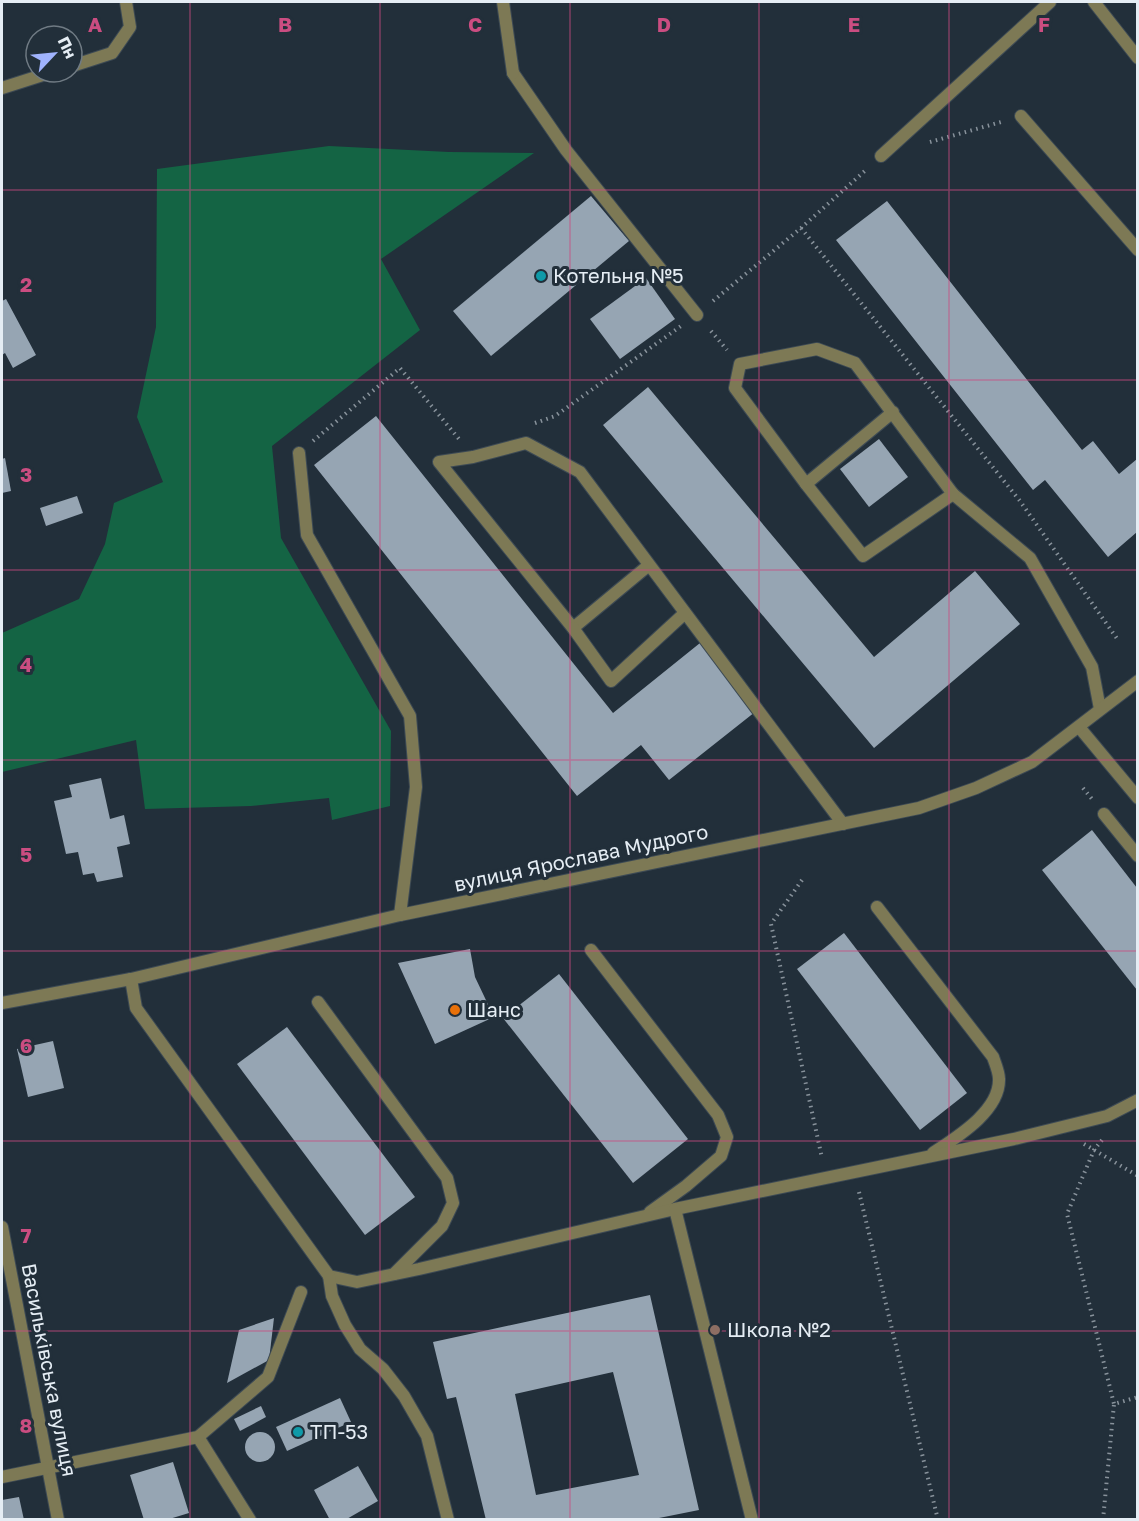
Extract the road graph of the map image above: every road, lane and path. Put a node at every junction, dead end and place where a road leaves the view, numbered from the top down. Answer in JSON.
{"nodes":[{"id":1,"x":126,"y":2,"type":"edge"},
{"id":2,"x":503,"y":2,"type":"edge"},
{"id":3,"x":1050,"y":2,"type":"edge"},
{"id":4,"x":1094,"y":2,"type":"edge"},
{"id":5,"x":1137,"y":58,"type":"edge"},
{"id":6,"x":84,"y":62,"type":"edge"},
{"id":7,"x":24,"y":81,"type":"edge"},
{"id":8,"x":2,"y":88,"type":"edge"},
{"id":9,"x":1021,"y":116,"type":"joint"},
{"id":10,"x":924,"y":144,"type":"dead end"},
{"id":11,"x":881,"y":156,"type":"joint"},
{"id":12,"x":801,"y":228,"type":"junction"},
{"id":13,"x":1137,"y":250,"type":"edge"},
{"id":14,"x":696,"y":315,"type":"junction"},
{"id":15,"x":740,"y":364,"type":"junction"},
{"id":16,"x":893,"y":412,"type":"junction"},
{"id":17,"x":555,"y":416,"type":"dead end"},
{"id":18,"x":299,"y":453,"type":"joint"},
{"id":19,"x":473,"y":457,"type":"junction"},
{"id":20,"x":806,"y":484,"type":"junction"},
{"id":21,"x":953,"y":494,"type":"junction"},
{"id":22,"x":649,"y":564,"type":"junction"},
{"id":23,"x":685,"y":613,"type":"junction"},
{"id":24,"x":573,"y":628,"type":"junction"},
{"id":25,"x":1118,"y":640,"type":"dead end"},
{"id":26,"x":1137,"y":681,"type":"edge"},
{"id":27,"x":1100,"y":710,"type":"junction"},
{"id":28,"x":1079,"y":727,"type":"junction"},
{"id":29,"x":1137,"y":798,"type":"edge"},
{"id":30,"x":1104,"y":814,"type":"dead end"},
{"id":31,"x":843,"y":824,"type":"junction"},
{"id":32,"x":1137,"y":856,"type":"edge"},
{"id":33,"x":802,"y":880,"type":"dead end"},
{"id":34,"x":877,"y":907,"type":"dead end"},
{"id":35,"x":400,"y":915,"type":"junction"},
{"id":36,"x":591,"y":950,"type":"dead end"},
{"id":37,"x":131,"y":979,"type":"junction"},
{"id":38,"x":318,"y":1002,"type":"dead end"},
{"id":39,"x":2,"y":1003,"type":"edge"},
{"id":40,"x":1137,"y":1100,"type":"edge"},
{"id":41,"x":1058,"y":1128,"type":"junction"},
{"id":42,"x":1108,"y":1134,"type":"dead end"},
{"id":43,"x":1094,"y":1150,"type":"junction"},
{"id":44,"x":927,"y":1157,"type":"junction"},
{"id":45,"x":824,"y":1168,"type":"dead end"},
{"id":46,"x":854,"y":1171,"type":"junction"},
{"id":47,"x":1137,"y":1176,"type":"edge"},
{"id":48,"x":675,"y":1209,"type":"junction"},
{"id":49,"x":644,"y":1216,"type":"junction"},
{"id":50,"x":2,"y":1227,"type":"edge"},
{"id":51,"x":393,"y":1275,"type":"junction"},
{"id":52,"x":329,"y":1276,"type":"junction"},
{"id":53,"x":301,"y":1293,"type":"dead end"},
{"id":54,"x":1137,"y":1397,"type":"edge"},
{"id":55,"x":1114,"y":1404,"type":"junction"},
{"id":56,"x":198,"y":1437,"type":"junction"},
{"id":57,"x":48,"y":1468,"type":"junction"},
{"id":58,"x":2,"y":1477,"type":"edge"},
{"id":59,"x":58,"y":1520,"type":"edge"},
{"id":60,"x":249,"y":1520,"type":"edge"},
{"id":61,"x":448,"y":1520,"type":"edge"},
{"id":62,"x":752,"y":1520,"type":"edge"},
{"id":63,"x":938,"y":1520,"type":"edge"},
{"id":64,"x":1103,"y":1520,"type":"edge"}],
"edges":[{"from":1,"to":6,"type":"street"},
{"from":2,"to":14,"type":"street"},
{"from":3,"to":11,"type":"street"},
{"from":4,"to":5,"type":"street"},
{"from":7,"to":8,"type":"street"},
{"from":9,"to":10,"type":"path"},
{"from":9,"to":13,"type":"street"},
{"from":11,"to":12,"type":"path"},
{"from":12,"to":14,"type":"path"},
{"from":12,"to":25,"type":"path"},
{"from":14,"to":15,"type":"path"},
{"from":14,"to":17,"type":"path"},
{"from":15,"to":16,"type":"street"},
{"from":15,"to":20,"type":"street"},
{"from":16,"to":20,"type":"street"},
{"from":16,"to":21,"type":"street"},
{"from":18,"to":19,"type":"path"},
{"from":18,"to":35,"type":"street"},
{"from":19,"to":22,"type":"street"},
{"from":19,"to":24,"type":"street"},
{"from":20,"to":21,"type":"street"},
{"from":21,"to":27,"type":"street"},
{"from":22,"to":23,"type":"street"},
{"from":22,"to":24,"type":"street"},
{"from":23,"to":24,"type":"street"},
{"from":23,"to":31,"type":"street"},
{"from":26,"to":27,"type":"street","name":"вулиця Ярослава Мудрого"},
{"from":27,"to":28,"type":"street","name":"вулиця Ярослава Мудрого"},
{"from":28,"to":29,"type":"street"},
{"from":28,"to":31,"type":"street","name":"вулиця Ярослава Мудрого"},
{"from":30,"to":32,"type":"street"},
{"from":31,"to":35,"type":"street","name":"вулиця Ярослава Мудрого"},
{"from":33,"to":45,"type":"path"},
{"from":34,"to":44,"type":"street"},
{"from":35,"to":37,"type":"street","name":"вулиця Ярослава Мудрого"},
{"from":36,"to":49,"type":"street"},
{"from":37,"to":39,"type":"street","name":"вулиця Ярослава Мудрого"},
{"from":37,"to":52,"type":"street"},
{"from":38,"to":51,"type":"street"},
{"from":40,"to":41,"type":"street"},
{"from":41,"to":43,"type":"path"},
{"from":41,"to":44,"type":"street"},
{"from":42,"to":43,"type":"path"},
{"from":43,"to":47,"type":"path"},
{"from":43,"to":55,"type":"path"},
{"from":44,"to":46,"type":"street"},
{"from":46,"to":48,"type":"street"},
{"from":46,"to":63,"type":"path"},
{"from":48,"to":49,"type":"street"},
{"from":48,"to":62,"type":"street"},
{"from":49,"to":51,"type":"street"},
{"from":50,"to":57,"type":"street","name":"Васильківська вулиця"},
{"from":51,"to":52,"type":"street"},
{"from":52,"to":61,"type":"street"},
{"from":53,"to":56,"type":"street"},
{"from":54,"to":55,"type":"path"},
{"from":55,"to":64,"type":"path"},
{"from":56,"to":57,"type":"street"},
{"from":56,"to":60,"type":"street"},
{"from":57,"to":58,"type":"street"},
{"from":57,"to":59,"type":"street","name":"Васильківська вулиця"}]}
